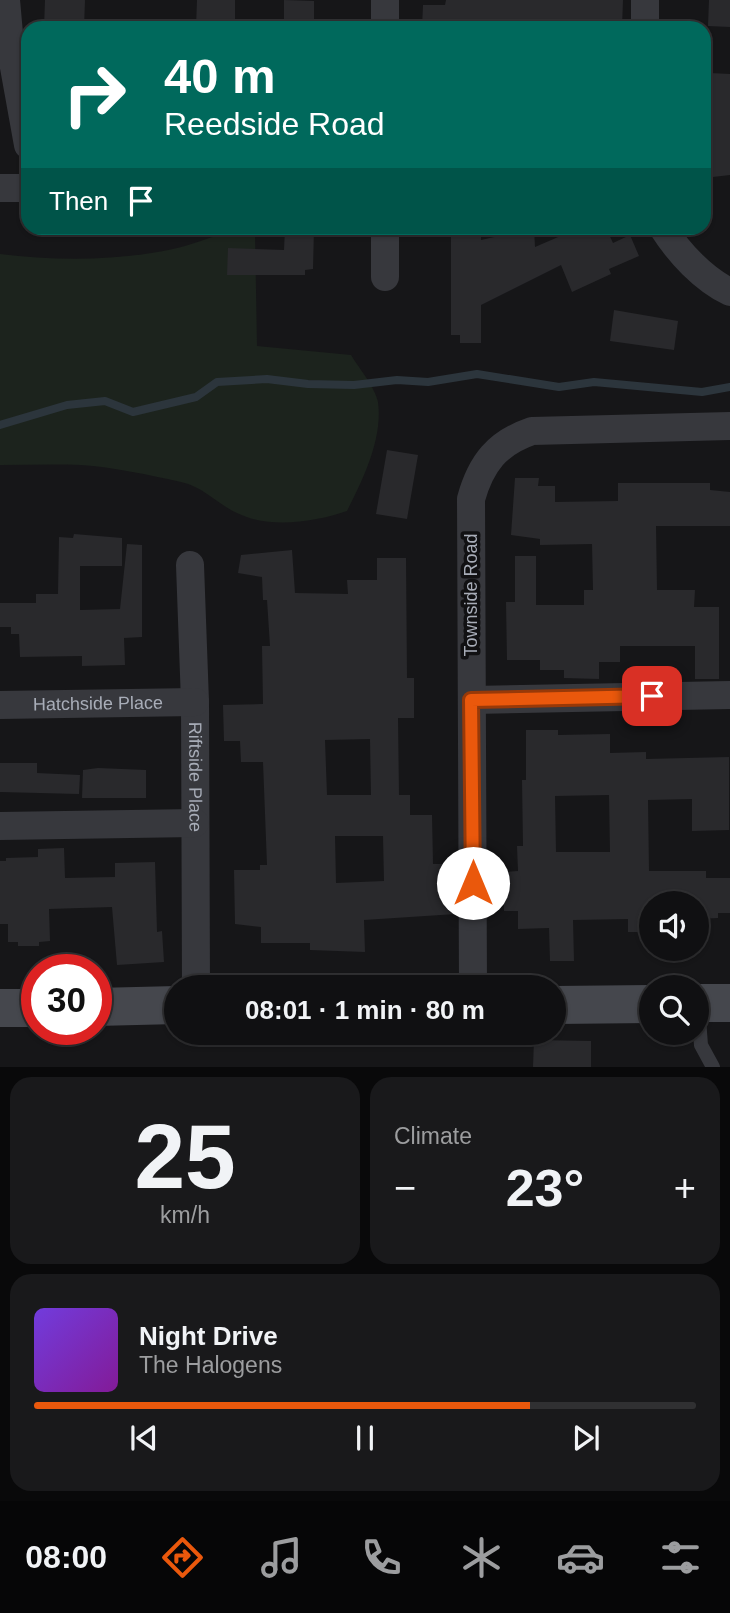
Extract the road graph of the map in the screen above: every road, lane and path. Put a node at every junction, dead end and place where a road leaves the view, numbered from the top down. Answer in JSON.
{"nodes":[{"id":1,"x":6,"y":0,"type":"edge"},
{"id":2,"x":385,"y":0,"type":"edge"},
{"id":3,"x":645,"y":0,"type":"edge"},
{"id":4,"x":385,"y":21,"type":"edge"},
{"id":5,"x":645,"y":21,"type":"edge"},
{"id":6,"x":21,"y":73,"type":"edge"},
{"id":7,"x":0,"y":188,"type":"edge"},
{"id":8,"x":21,"y":188,"type":"edge"},
{"id":9,"x":385,"y":235,"type":"edge"},
{"id":10,"x":668,"y":235,"type":"edge"},
{"id":11,"x":385,"y":277,"type":"dead end"},
{"id":12,"x":730,"y":292,"type":"edge"},
{"id":13,"x":730,"y":426,"type":"edge"},
{"id":14,"x":190,"y":565,"type":"dead end"},
{"id":15,"x":730,"y":695,"type":"edge"},
{"id":16,"x":471,"y":700,"type":"junction"},
{"id":17,"x":195,"y":702,"type":"junction"},
{"id":18,"x":0,"y":705,"type":"edge"},
{"id":19,"x":195,"y":823,"type":"junction"},
{"id":20,"x":0,"y":826,"type":"edge"},
{"id":21,"x":196,"y":975,"type":"edge"},
{"id":22,"x":473,"y":975,"type":"edge"},
{"id":23,"x":639,"y":1004,"type":"edge"},
{"id":24,"x":164,"y":1005,"type":"edge"},
{"id":25,"x":566,"y":1005,"type":"edge"},
{"id":26,"x":112,"y":1007,"type":"edge"},
{"id":27,"x":21,"y":1008,"type":"edge"},
{"id":28,"x":0,"y":1009,"type":"edge"},
{"id":29,"x":701,"y":1045,"type":"edge"},
{"id":30,"x":713,"y":1067,"type":"edge"}],
"edges":[{"from":1,"to":6,"type":"street"},
{"from":2,"to":4,"type":"street"},
{"from":3,"to":5,"type":"street"},
{"from":7,"to":8,"type":"street"},
{"from":9,"to":11,"type":"street"},
{"from":10,"to":12,"type":"street"},
{"from":13,"to":16,"type":"street","name":"Townside Road"},
{"from":14,"to":17,"type":"street","name":"Riftside Place"},
{"from":15,"to":16,"type":"street"},
{"from":16,"to":22,"type":"street","name":"Townside Road"},
{"from":17,"to":18,"type":"street","name":"Hatchside Place"},
{"from":17,"to":19,"type":"street","name":"Riftside Place"},
{"from":19,"to":20,"type":"street"},
{"from":19,"to":21,"type":"street","name":"Riftside Place"},
{"from":23,"to":25,"type":"street"},
{"from":24,"to":26,"type":"street"},
{"from":27,"to":28,"type":"street"},
{"from":29,"to":30,"type":"lane"}]}
